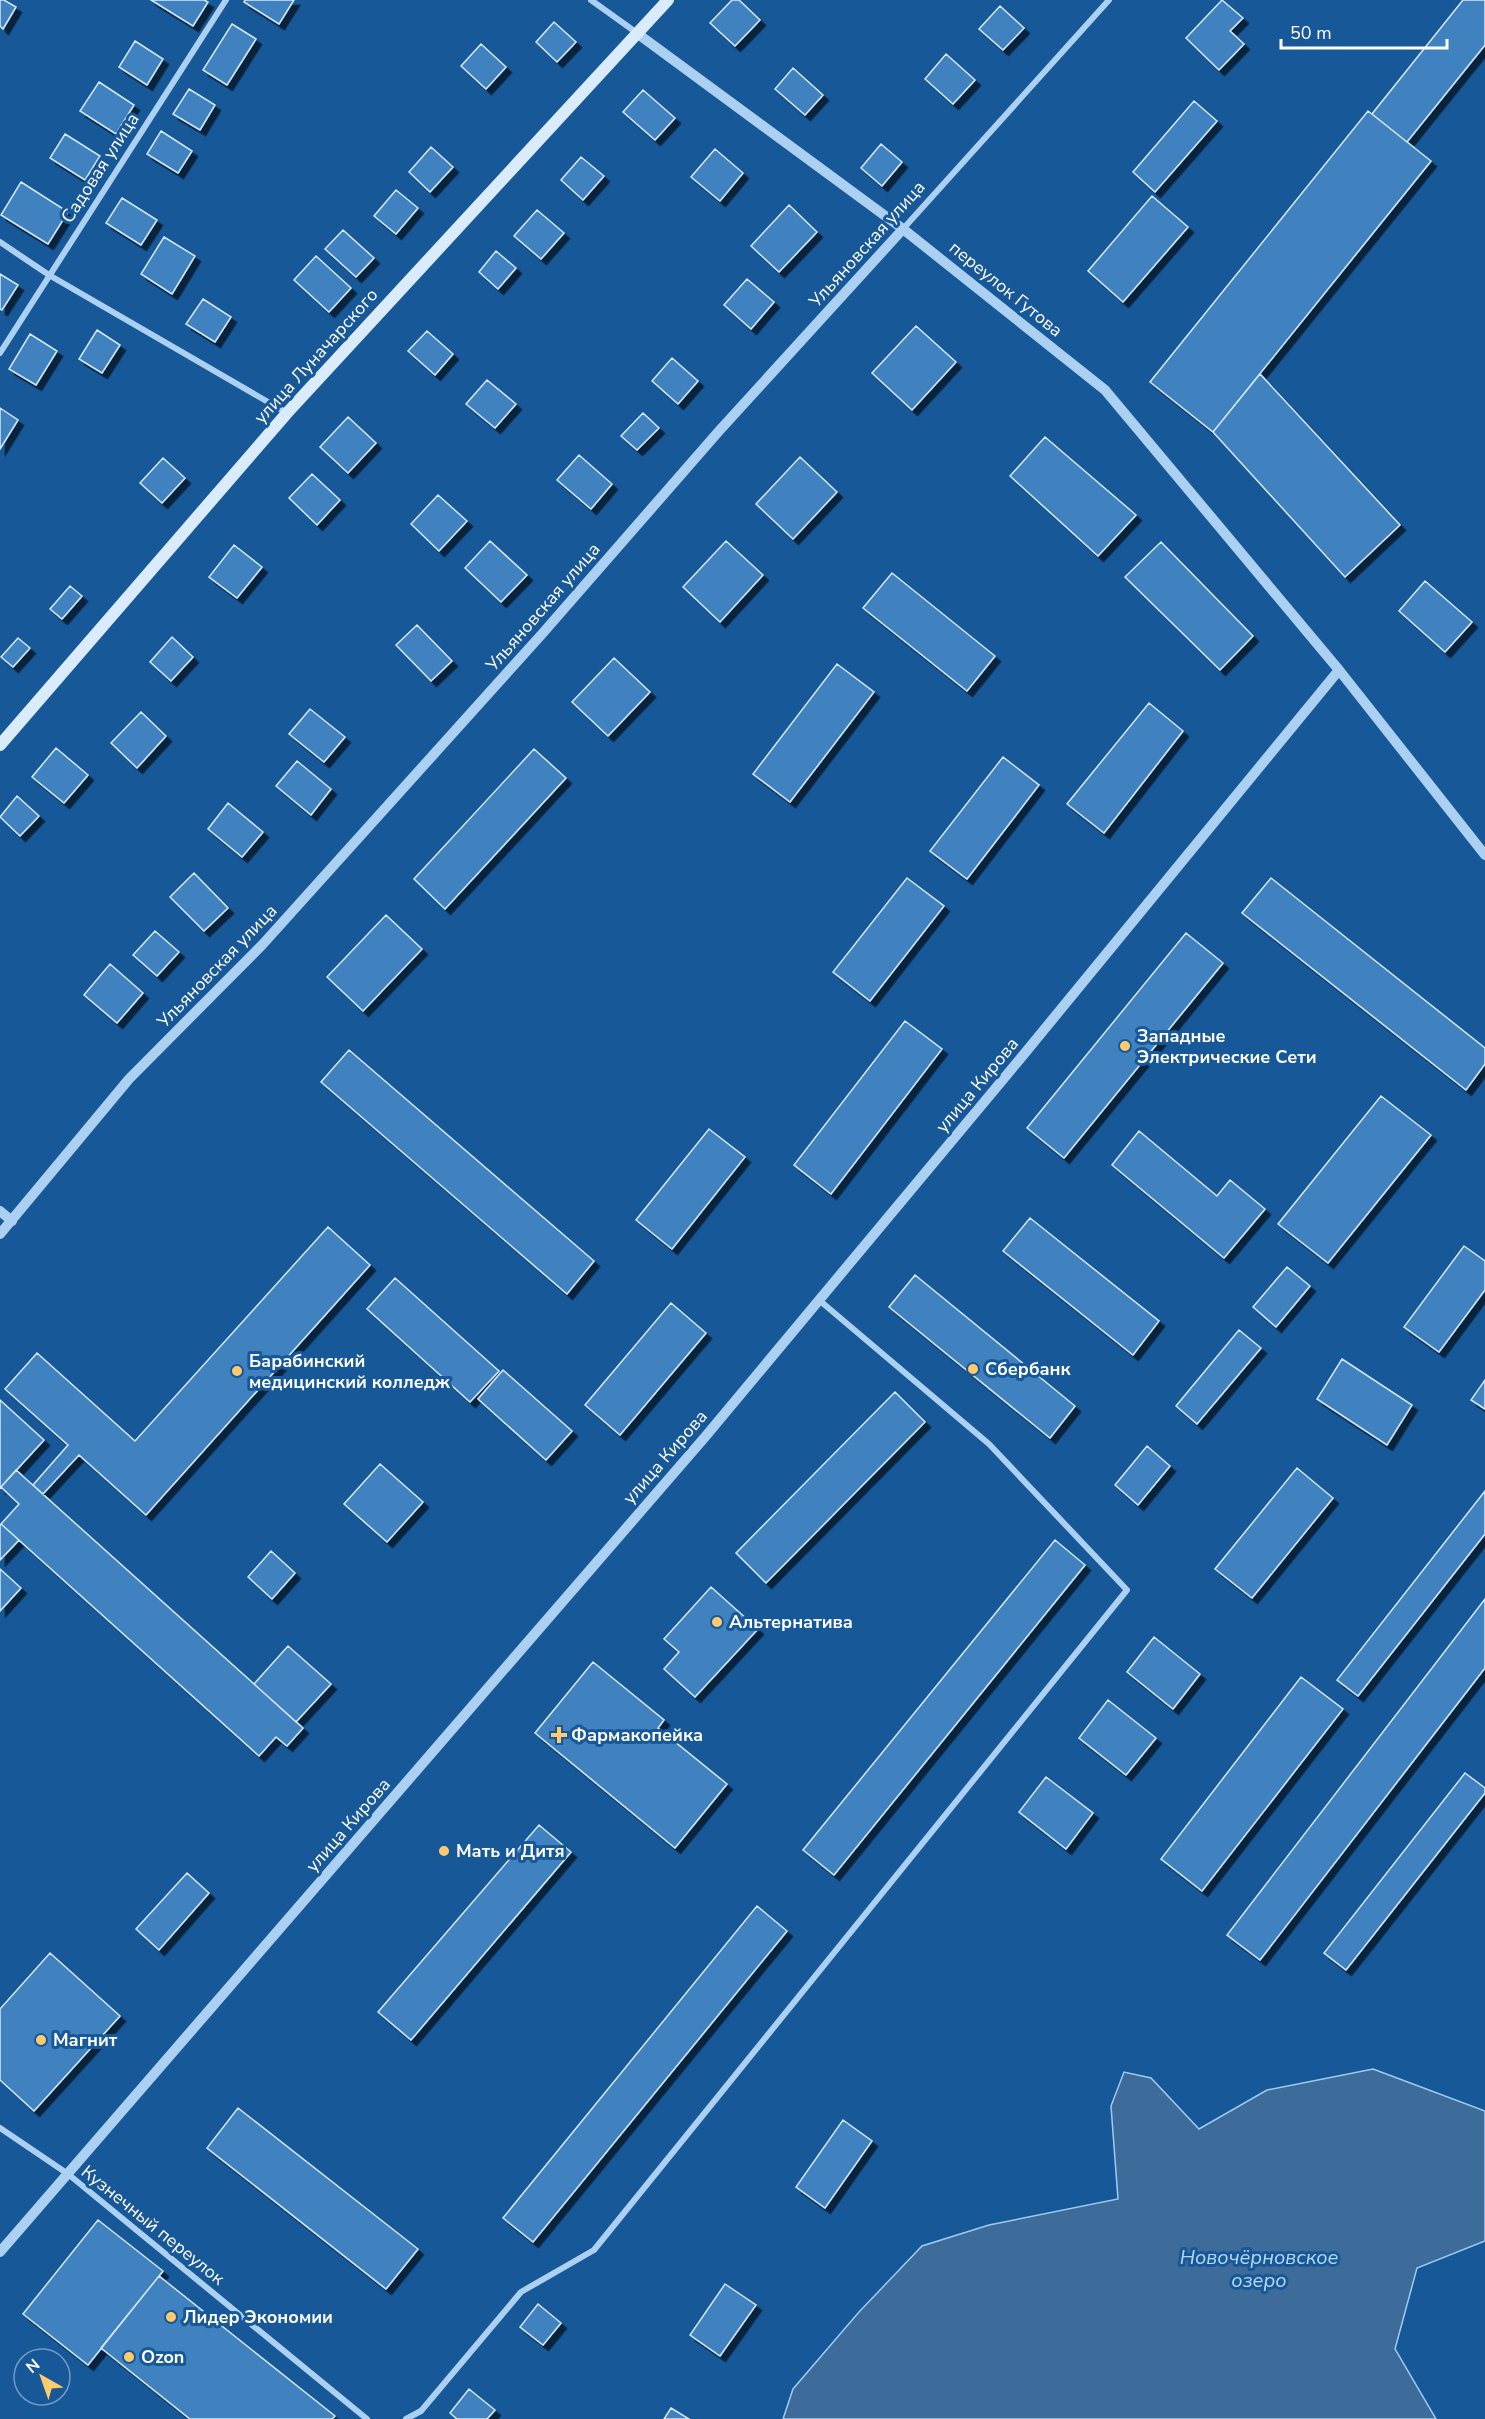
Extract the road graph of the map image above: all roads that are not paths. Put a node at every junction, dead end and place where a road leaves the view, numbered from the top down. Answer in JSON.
{"nodes":[{"id":1,"x":226,"y":0,"type":"edge"},
{"id":2,"x":591,"y":0,"type":"edge"},
{"id":3,"x":668,"y":0,"type":"edge"},
{"id":4,"x":1109,"y":0,"type":"edge"},
{"id":5,"x":638,"y":34,"type":"junction"},
{"id":6,"x":903,"y":229,"type":"junction"},
{"id":7,"x":0,"y":242,"type":"edge"},
{"id":8,"x":49,"y":275,"type":"junction"},
{"id":9,"x":0,"y":353,"type":"edge"},
{"id":10,"x":287,"y":413,"type":"junction"},
{"id":11,"x":1339,"y":670,"type":"junction"},
{"id":12,"x":0,"y":745,"type":"edge"},
{"id":13,"x":1485,"y":855,"type":"edge"},
{"id":14,"x":0,"y":1211,"type":"edge"},
{"id":15,"x":12,"y":1221,"type":"junction"},
{"id":16,"x":0,"y":1234,"type":"edge"},
{"id":17,"x":819,"y":1300,"type":"junction"},
{"id":18,"x":0,"y":2128,"type":"edge"},
{"id":19,"x":68,"y":2174,"type":"junction"},
{"id":20,"x":0,"y":2252,"type":"edge"},
{"id":21,"x":367,"y":2419,"type":"edge"},
{"id":22,"x":406,"y":2419,"type":"edge"}],
"edges":[{"from":1,"to":8,"type":"street","name":"Садовая улица"},
{"from":2,"to":5,"type":"street","name":"переулок Гутова"},
{"from":3,"to":5,"type":"main road","name":"улица Луначарского"},
{"from":4,"to":6,"type":"street","name":"Ульяновская улица"},
{"from":5,"to":6,"type":"street","name":"переулок Гутова"},
{"from":5,"to":10,"type":"main road","name":"улица Луначарского"},
{"from":6,"to":11,"type":"street","name":"переулок Гутова"},
{"from":6,"to":15,"type":"street","name":"Ульяновская улица"},
{"from":7,"to":8,"type":"street"},
{"from":8,"to":9,"type":"street","name":"Садовая улица"},
{"from":8,"to":10,"type":"street"},
{"from":10,"to":12,"type":"main road","name":"улица Луначарского"},
{"from":11,"to":13,"type":"street","name":"переулок Гутова"},
{"from":11,"to":17,"type":"street","name":"улица Кирова"},
{"from":14,"to":15,"type":"street"},
{"from":15,"to":16,"type":"street","name":"Ульяновская улица"},
{"from":17,"to":19,"type":"street","name":"улица Кирова"},
{"from":17,"to":22,"type":"street"},
{"from":18,"to":19,"type":"street","name":"Кузнечный переулок"},
{"from":19,"to":20,"type":"street","name":"улица Кирова"},
{"from":19,"to":21,"type":"street","name":"Кузнечный переулок"}]}
